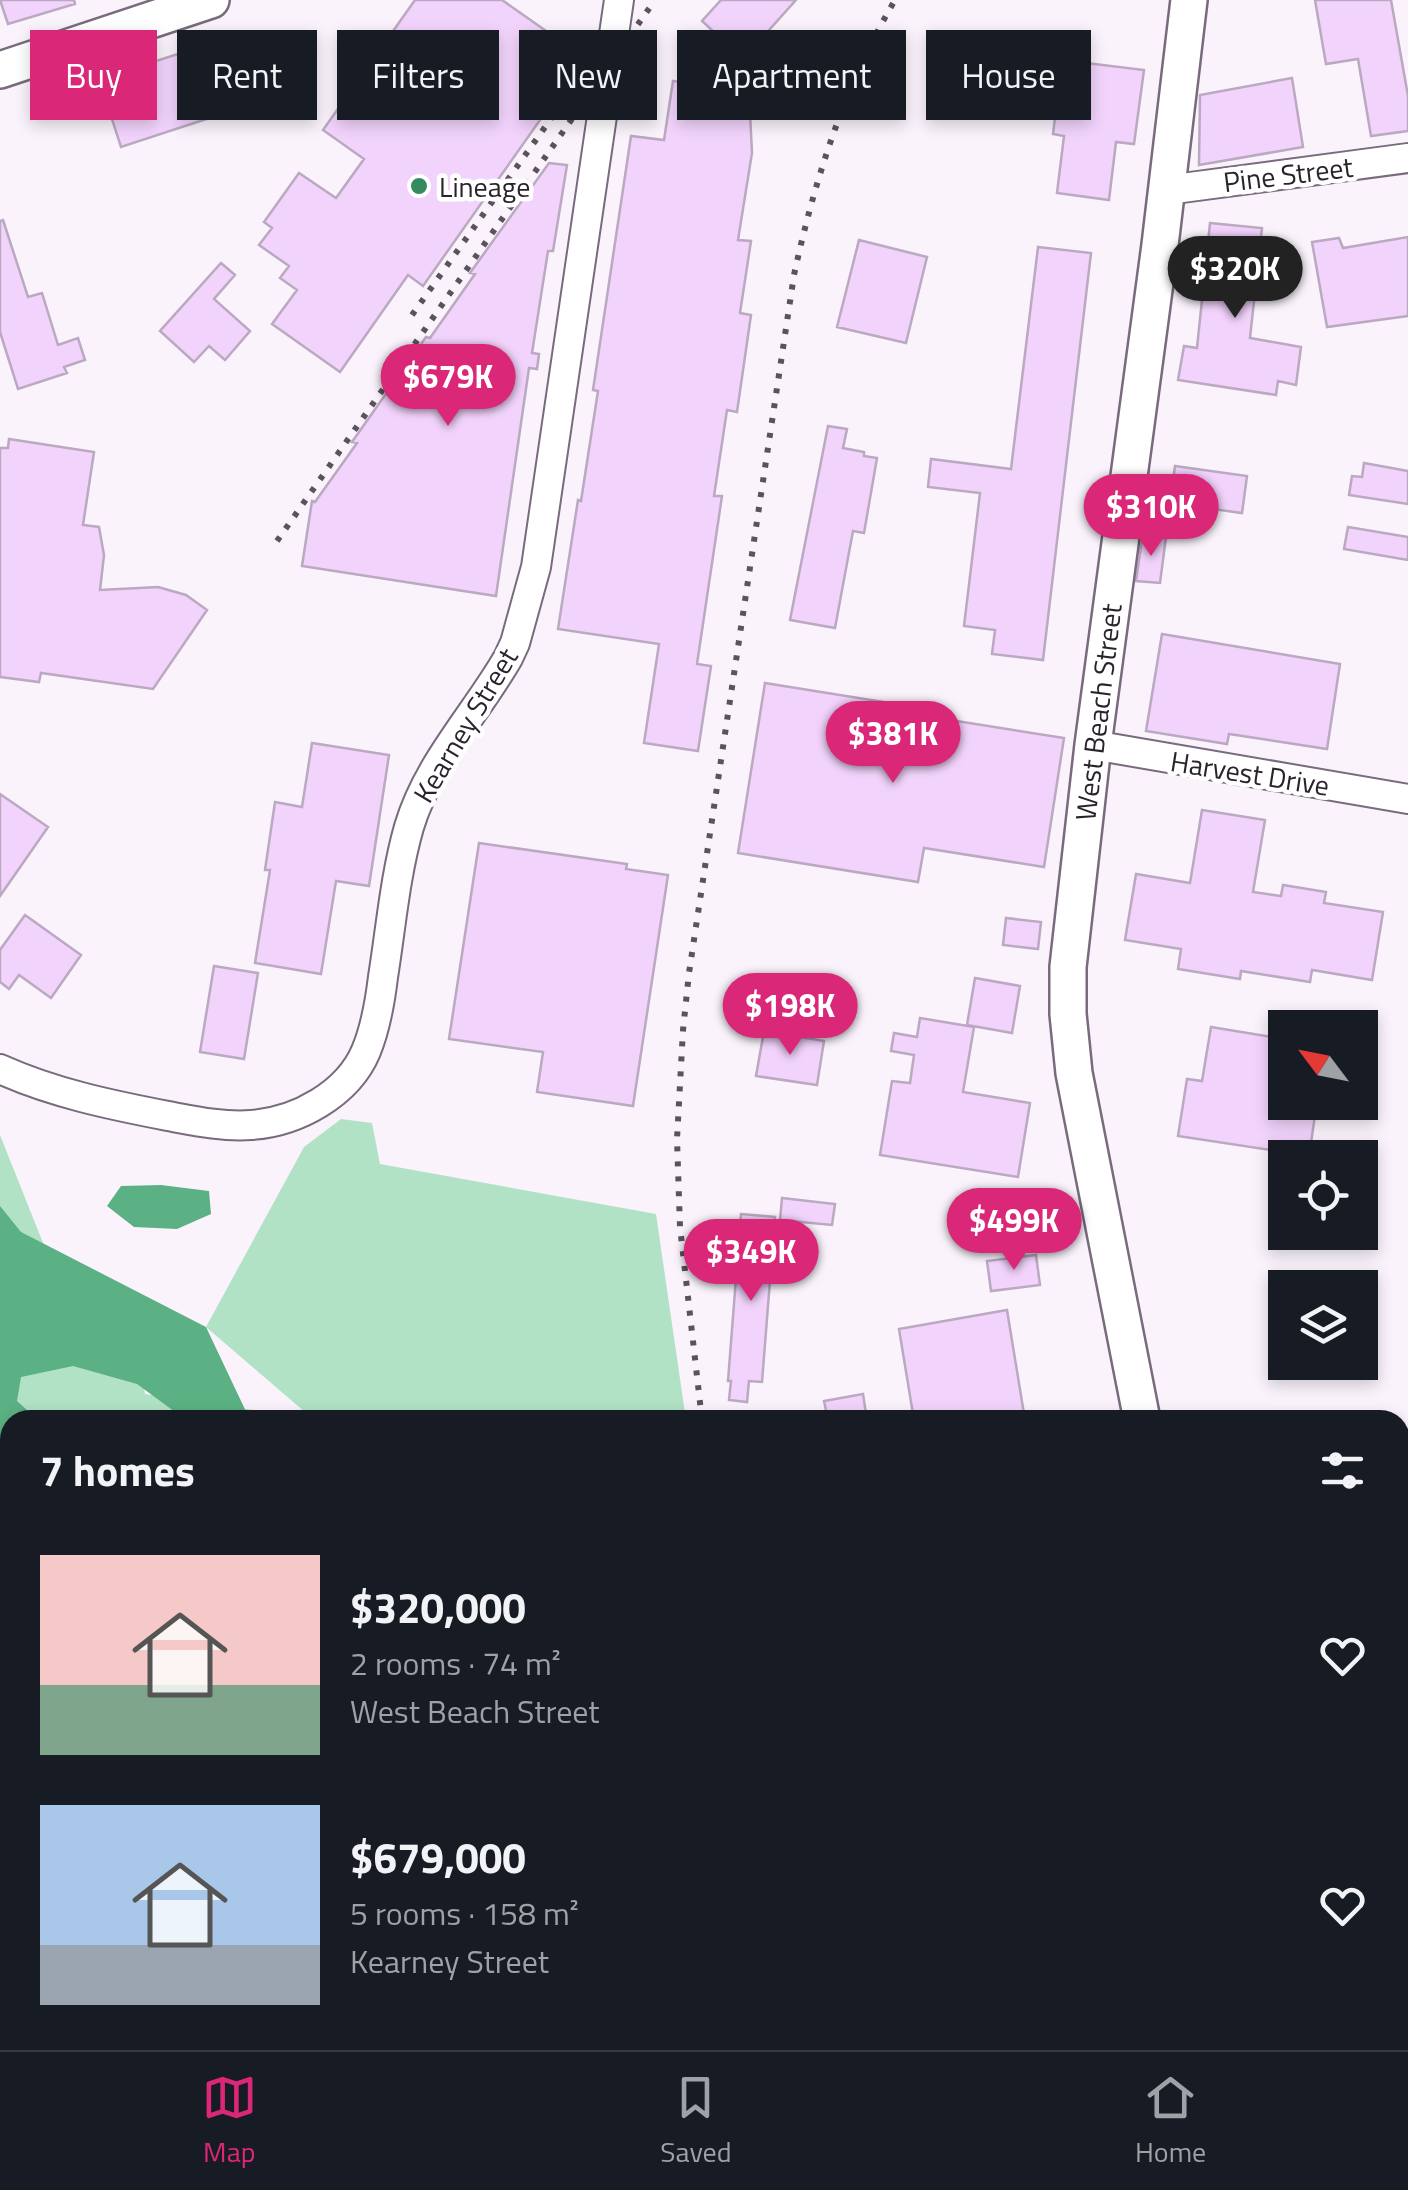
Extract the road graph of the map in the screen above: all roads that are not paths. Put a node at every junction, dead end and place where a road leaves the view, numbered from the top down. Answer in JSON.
{"nodes":[{"id":1,"x":211,"y":0,"type":"edge"},
{"id":2,"x":619,"y":0,"type":"edge"},
{"id":3,"x":1188,"y":0,"type":"edge"},
{"id":4,"x":0,"y":70,"type":"edge"},
{"id":5,"x":1408,"y":158,"type":"edge"},
{"id":6,"x":1167,"y":190,"type":"junction"},
{"id":7,"x":1093,"y":745,"type":"junction"},
{"id":8,"x":1408,"y":799,"type":"edge"},
{"id":9,"x":0,"y":1069,"type":"edge"},
{"id":10,"x":1140,"y":1410,"type":"edge"}],
"edges":[{"from":1,"to":4,"type":"main road"},
{"from":2,"to":9,"type":"street","name":"Kearney Street"},
{"from":3,"to":6,"type":"main road","name":"West Beach Street"},
{"from":5,"to":6,"type":"street","name":"Pine Street"},
{"from":6,"to":7,"type":"main road","name":"West Beach Street"},
{"from":7,"to":8,"type":"street","name":"Harvest Drive"},
{"from":7,"to":10,"type":"main road","name":"West Beach Street"}]}
